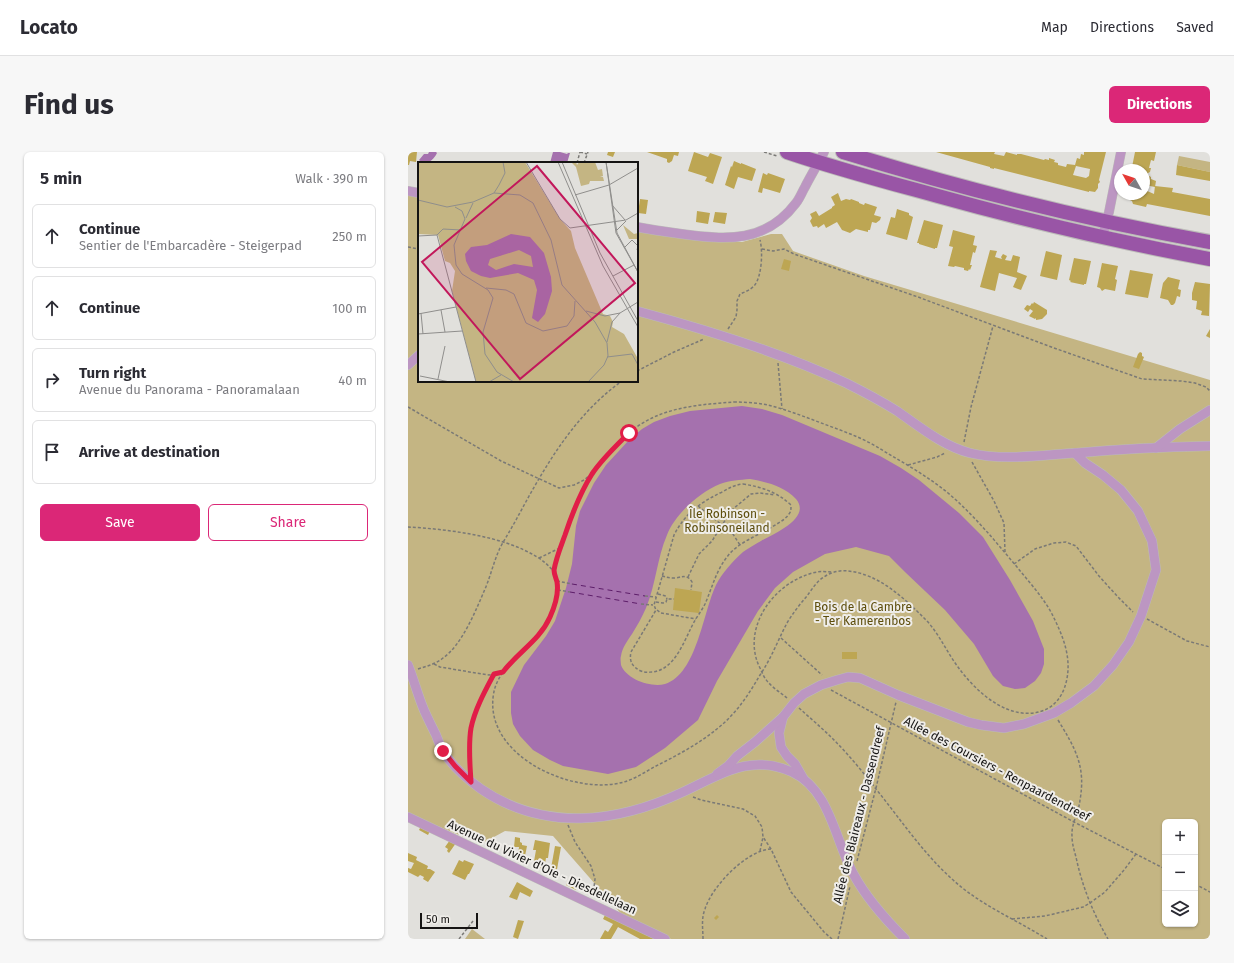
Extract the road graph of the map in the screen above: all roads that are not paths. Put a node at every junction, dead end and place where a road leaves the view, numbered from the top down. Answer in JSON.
{"nodes":[{"id":1,"x":787,"y":152,"type":"edge"},
{"id":2,"x":843,"y":152,"type":"edge"},
{"id":3,"x":1120,"y":152,"type":"edge"},
{"id":4,"x":821,"y":157,"type":"edge"},
{"id":5,"x":408,"y":191,"type":"edge"},
{"id":6,"x":418,"y":193,"type":"edge"},
{"id":7,"x":1106,"y":221,"type":"junction"},
{"id":8,"x":638,"y":227,"type":"edge"},
{"id":9,"x":1102,"y":238,"type":"junction"},
{"id":10,"x":1210,"y":242,"type":"edge"},
{"id":11,"x":1210,"y":259,"type":"edge"},
{"id":12,"x":638,"y":311,"type":"edge"},
{"id":13,"x":418,"y":356,"type":"edge"},
{"id":14,"x":408,"y":365,"type":"edge"},
{"id":15,"x":1210,"y":410,"type":"edge"},
{"id":16,"x":1210,"y":446,"type":"edge"},
{"id":17,"x":1156,"y":448,"type":"junction"},
{"id":18,"x":1075,"y":453,"type":"junction"},
{"id":19,"x":409,"y":671,"type":"edge"},
{"id":20,"x":783,"y":717,"type":"junction"},
{"id":21,"x":762,"y":736,"type":"junction"},
{"id":22,"x":781,"y":747,"type":"junction"},
{"id":23,"x":717,"y":774,"type":"junction"},
{"id":24,"x":804,"y":779,"type":"junction"},
{"id":25,"x":408,"y":817,"type":"edge"},
{"id":26,"x":665,"y":939,"type":"edge"},
{"id":27,"x":905,"y":939,"type":"edge"}],
"edges":[{"from":1,"to":4,"type":"main road"},
{"from":2,"to":7,"type":"main road"},
{"from":3,"to":7,"type":"street"},
{"from":4,"to":8,"type":"street"},
{"from":4,"to":9,"type":"main road"},
{"from":5,"to":6,"type":"street"},
{"from":7,"to":9,"type":"street"},
{"from":7,"to":10,"type":"main road"},
{"from":9,"to":11,"type":"main road"},
{"from":12,"to":18,"type":"street"},
{"from":13,"to":14,"type":"street"},
{"from":15,"to":17,"type":"street"},
{"from":16,"to":17,"type":"street"},
{"from":17,"to":18,"type":"street"},
{"from":18,"to":20,"type":"street"},
{"from":19,"to":23,"type":"street"},
{"from":20,"to":21,"type":"street"},
{"from":20,"to":22,"type":"street"},
{"from":21,"to":22,"type":"street"},
{"from":21,"to":23,"type":"street"},
{"from":22,"to":24,"type":"street"},
{"from":23,"to":24,"type":"street"},
{"from":24,"to":27,"type":"street"},
{"from":25,"to":26,"type":"street","name":"Avenue du Vivier d'Oie - Diesdellelaan"}]}
